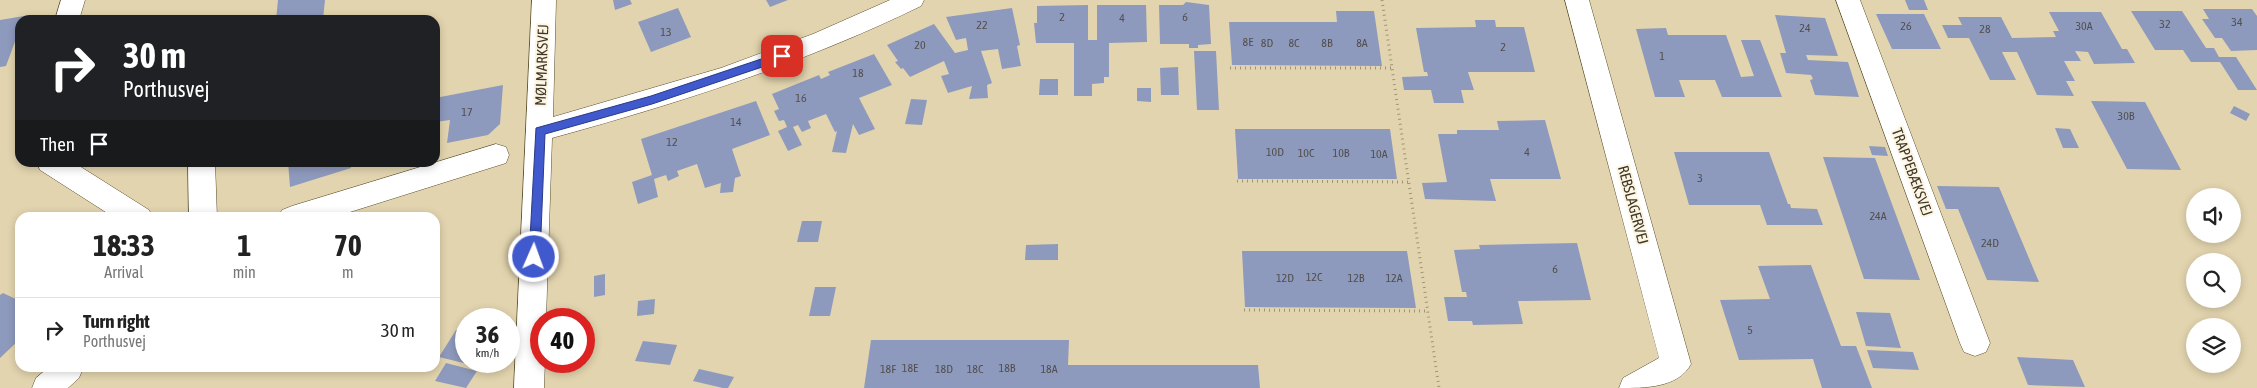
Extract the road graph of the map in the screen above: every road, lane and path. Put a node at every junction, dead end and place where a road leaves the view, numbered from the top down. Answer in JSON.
{"nodes":[{"id":1,"x":73,"y":0,"type":"edge"},
{"id":2,"x":544,"y":0,"type":"edge"},
{"id":3,"x":912,"y":0,"type":"edge"},
{"id":4,"x":1382,"y":0,"type":"edge"},
{"id":5,"x":1577,"y":0,"type":"edge"},
{"id":6,"x":1848,"y":0,"type":"edge"},
{"id":7,"x":68,"y":15,"type":"edge"},
{"id":8,"x":1230,"y":68,"type":"dead end"},
{"id":9,"x":1392,"y":68,"type":"junction"},
{"id":10,"x":540,"y":137,"type":"junction"},
{"id":11,"x":496,"y":155,"type":"dead end"},
{"id":12,"x":58,"y":167,"type":"edge"},
{"id":13,"x":202,"y":167,"type":"edge"},
{"id":14,"x":1237,"y":181,"type":"dead end"},
{"id":15,"x":1409,"y":182,"type":"junction"},
{"id":16,"x":129,"y":212,"type":"edge"},
{"id":17,"x":203,"y":212,"type":"edge"},
{"id":18,"x":311,"y":212,"type":"edge"},
{"id":19,"x":1244,"y":310,"type":"dead end"},
{"id":20,"x":1428,"y":311,"type":"junction"},
{"id":21,"x":1975,"y":343,"type":"dead end"},
{"id":22,"x":64,"y":372,"type":"edge"},
{"id":23,"x":47,"y":388,"type":"edge"},
{"id":24,"x":529,"y":388,"type":"edge"},
{"id":25,"x":1439,"y":388,"type":"edge"},
{"id":26,"x":1634,"y":388,"type":"edge"}],
"edges":[{"from":1,"to":7,"type":"street"},
{"from":2,"to":10,"type":"street","name":"MØLMARKSVEJ"},
{"from":3,"to":10,"type":"street"},
{"from":4,"to":9,"type":"path"},
{"from":5,"to":26,"type":"street","name":"REBSLAGERVEJ"},
{"from":6,"to":21,"type":"street","name":"TRAPPEBÆKSVEJ"},
{"from":8,"to":9,"type":"path"},
{"from":9,"to":15,"type":"path"},
{"from":10,"to":24,"type":"street","name":"MØLMARKSVEJ"},
{"from":11,"to":18,"type":"street"},
{"from":12,"to":16,"type":"street"},
{"from":13,"to":17,"type":"street"},
{"from":14,"to":15,"type":"path"},
{"from":15,"to":20,"type":"path"},
{"from":19,"to":20,"type":"path"},
{"from":20,"to":25,"type":"path"},
{"from":22,"to":23,"type":"street"}]}
